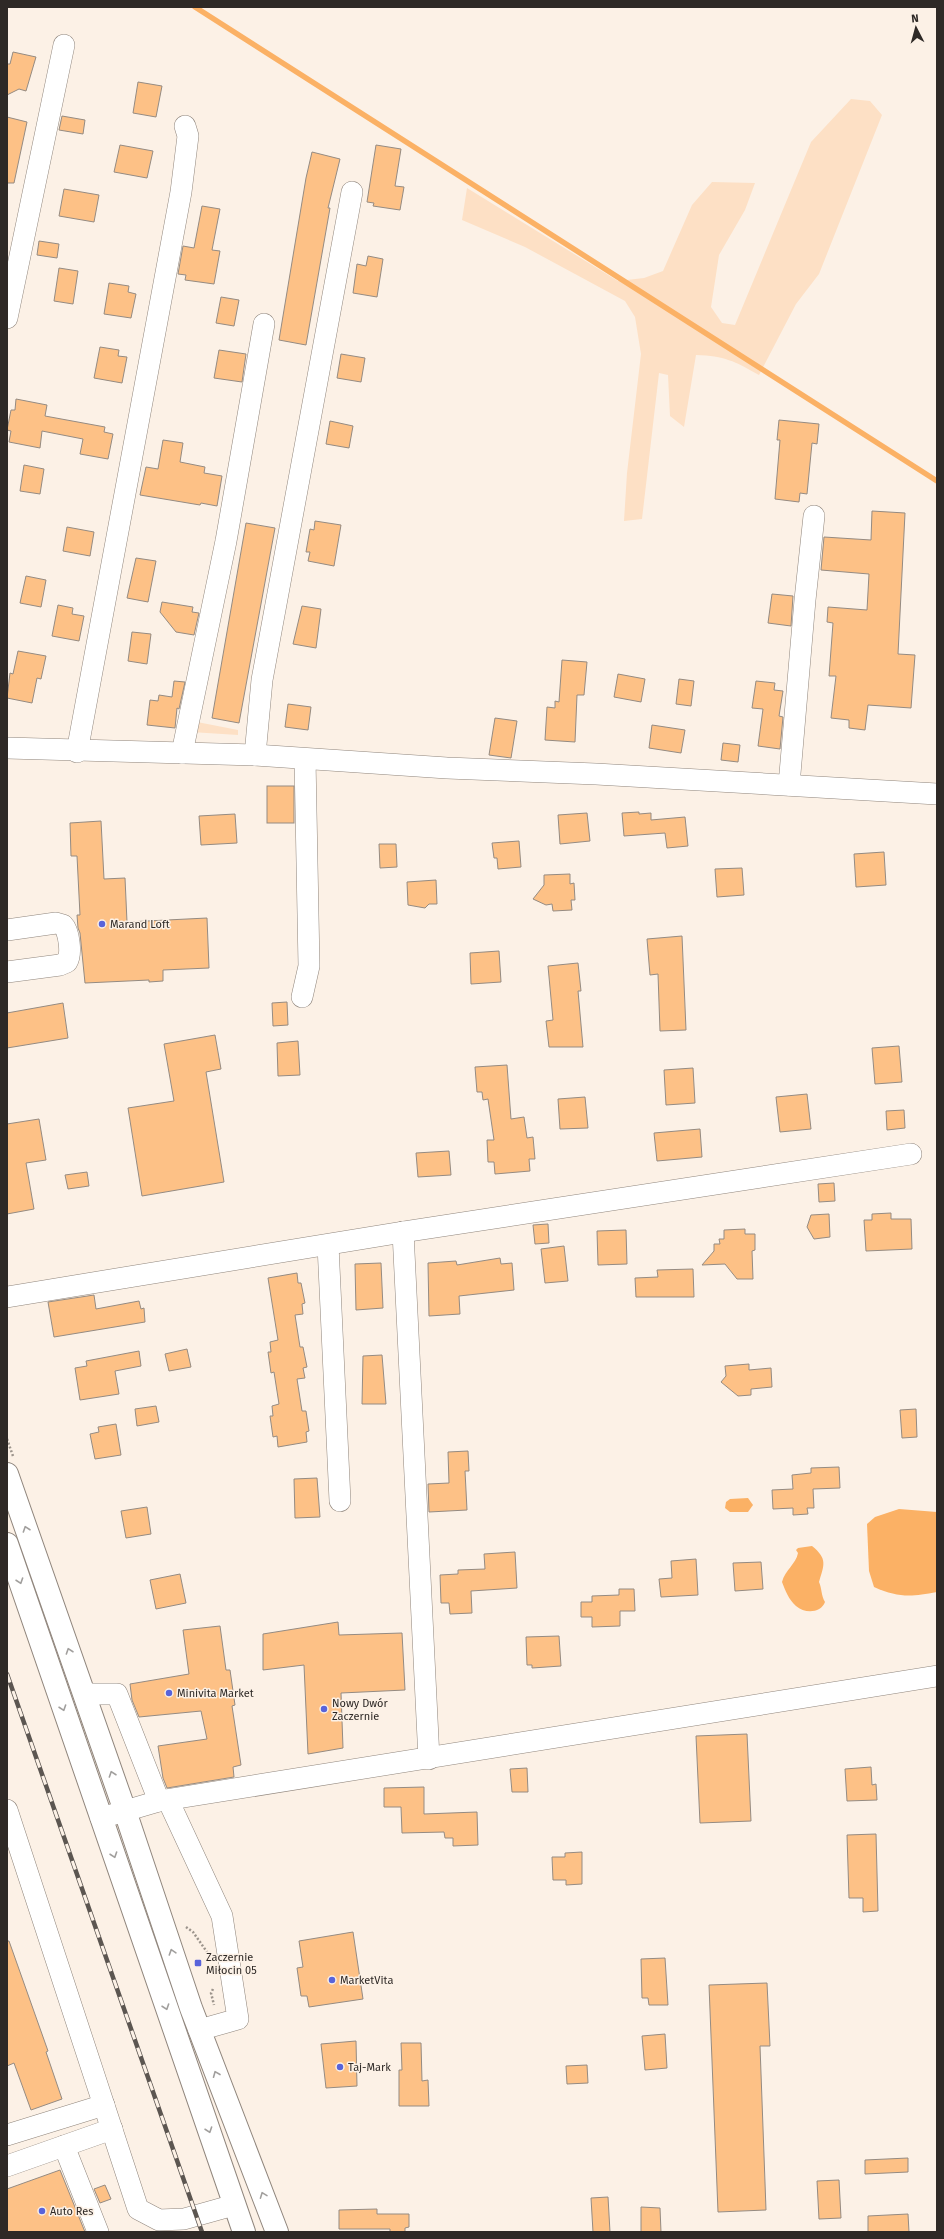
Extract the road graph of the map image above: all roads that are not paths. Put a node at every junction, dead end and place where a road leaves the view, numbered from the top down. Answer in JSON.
{"nodes":[{"id":1,"x":64,"y":45,"type":"dead end"},
{"id":2,"x":185,"y":126,"type":"dead end"},
{"id":3,"x":352,"y":192,"type":"dead end"},
{"id":4,"x":7,"y":318,"type":"edge"},
{"id":5,"x":264,"y":324,"type":"dead end"},
{"id":6,"x":814,"y":516,"type":"dead end"},
{"id":7,"x":7,"y":748,"type":"edge"},
{"id":8,"x":77,"y":752,"type":"junction"},
{"id":9,"x":182,"y":753,"type":"junction"},
{"id":10,"x":255,"y":755,"type":"junction"},
{"id":11,"x":305,"y":759,"type":"junction"},
{"id":12,"x":789,"y":785,"type":"junction"},
{"id":13,"x":937,"y":794,"type":"edge"},
{"id":14,"x":7,"y":930,"type":"edge"},
{"id":15,"x":7,"y":972,"type":"edge"},
{"id":16,"x":302,"y":997,"type":"dead end"},
{"id":17,"x":911,"y":1154,"type":"dead end"},
{"id":18,"x":403,"y":1232,"type":"junction"},
{"id":19,"x":328,"y":1245,"type":"junction"},
{"id":20,"x":7,"y":1297,"type":"edge"},
{"id":21,"x":7,"y":1474,"type":"edge"},
{"id":22,"x":340,"y":1501,"type":"dead end"},
{"id":23,"x":7,"y":1544,"type":"edge"},
{"id":24,"x":937,"y":1676,"type":"edge"},
{"id":25,"x":84,"y":1694,"type":"junction"},
{"id":26,"x":429,"y":1759,"type":"junction"},
{"id":27,"x":163,"y":1800,"type":"junction"},
{"id":28,"x":7,"y":1810,"type":"edge"},
{"id":29,"x":125,"y":1811,"type":"junction"},
{"id":30,"x":102,"y":1818,"type":"junction"},
{"id":31,"x":199,"y":2030,"type":"junction"},
{"id":32,"x":104,"y":2105,"type":"junction"},
{"id":33,"x":112,"y":2129,"type":"junction"},
{"id":34,"x":7,"y":2135,"type":"edge"},
{"id":35,"x":64,"y":2146,"type":"junction"},
{"id":36,"x":7,"y":2166,"type":"edge"},
{"id":37,"x":234,"y":2205,"type":"junction"},
{"id":38,"x":154,"y":2225,"type":"edge"},
{"id":39,"x":98,"y":2232,"type":"edge"},
{"id":40,"x":244,"y":2232,"type":"edge"},
{"id":41,"x":277,"y":2232,"type":"edge"}],
"edges":[{"from":1,"to":4,"type":"street"},
{"from":2,"to":8,"type":"street"},
{"from":3,"to":10,"type":"street"},
{"from":5,"to":9,"type":"street"},
{"from":6,"to":12,"type":"street"},
{"from":7,"to":8,"type":"street"},
{"from":8,"to":9,"type":"street"},
{"from":9,"to":10,"type":"street"},
{"from":10,"to":11,"type":"street"},
{"from":11,"to":12,"type":"street"},
{"from":11,"to":16,"type":"street"},
{"from":12,"to":13,"type":"street"},
{"from":14,"to":15,"type":"street"},
{"from":17,"to":18,"type":"street"},
{"from":18,"to":19,"type":"street"},
{"from":18,"to":26,"type":"street"},
{"from":19,"to":20,"type":"street"},
{"from":19,"to":22,"type":"street"},
{"from":25,"to":21,"type":"main road","one_way":true},
{"from":23,"to":30,"type":"main road","one_way":true},
{"from":24,"to":26,"type":"street"},
{"from":25,"to":27,"type":"street"},
{"from":29,"to":25,"type":"main road","one_way":true},
{"from":26,"to":27,"type":"street"},
{"from":27,"to":29,"type":"street"},
{"from":27,"to":31,"type":"street"},
{"from":28,"to":32,"type":"street"},
{"from":29,"to":30,"type":"street"},
{"from":31,"to":29,"type":"main road","one_way":true},
{"from":30,"to":37,"type":"main road","one_way":true},
{"from":41,"to":31,"type":"main road","one_way":true},
{"from":32,"to":33,"type":"street"},
{"from":32,"to":34,"type":"street"},
{"from":33,"to":35,"type":"street"},
{"from":33,"to":38,"type":"street"},
{"from":35,"to":36,"type":"street"},
{"from":35,"to":39,"type":"street"},
{"from":37,"to":38,"type":"street"},
{"from":37,"to":40,"type":"main road"}]}
